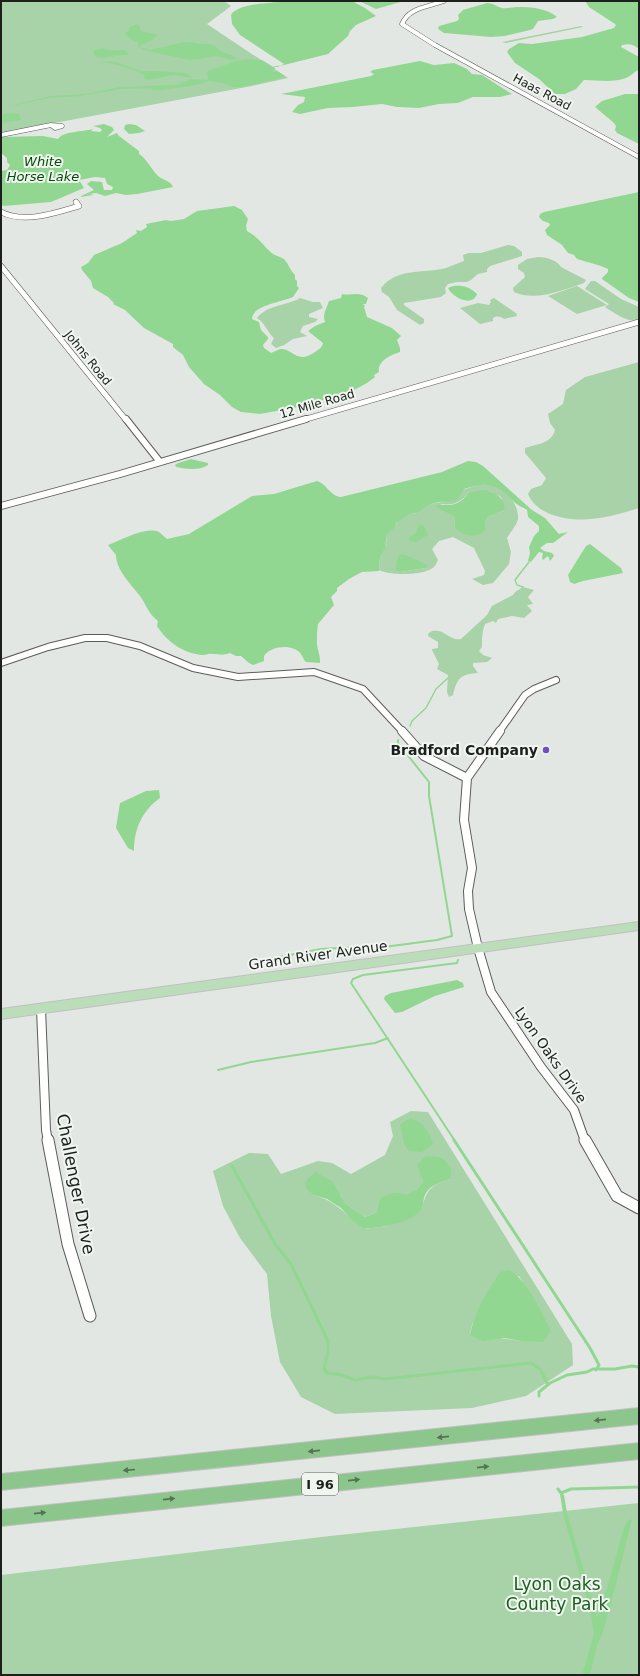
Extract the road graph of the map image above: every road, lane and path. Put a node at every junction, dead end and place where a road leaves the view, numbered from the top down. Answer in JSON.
{"nodes":[{"id":1,"x":444,"y":1,"type":"edge"},
{"id":2,"x":51,"y":125,"type":"dead end"},
{"id":3,"x":1,"y":135,"type":"edge"},
{"id":4,"x":639,"y":157,"type":"edge"},
{"id":5,"x":76,"y":202,"type":"dead end"},
{"id":6,"x":1,"y":212,"type":"edge"},
{"id":7,"x":1,"y":266,"type":"edge"},
{"id":8,"x":639,"y":322,"type":"edge"},
{"id":9,"x":160,"y":462,"type":"junction"},
{"id":10,"x":1,"y":506,"type":"edge"},
{"id":11,"x":1,"y":663,"type":"edge"},
{"id":12,"x":556,"y":680,"type":"dead end"},
{"id":13,"x":467,"y":778,"type":"junction"},
{"id":14,"x":639,"y":926,"type":"edge"},
{"id":15,"x":478,"y":948,"type":"junction"},
{"id":16,"x":41,"y":1009,"type":"junction"},
{"id":17,"x":1,"y":1014,"type":"edge"},
{"id":18,"x":639,"y":1208,"type":"edge"},
{"id":19,"x":90,"y":1316,"type":"dead end"},
{"id":20,"x":639,"y":1416,"type":"edge"},
{"id":21,"x":639,"y":1451,"type":"edge"},
{"id":22,"x":1,"y":1482,"type":"edge"},
{"id":23,"x":1,"y":1518,"type":"edge"}],
"edges":[{"from":1,"to":4,"type":"street","name":"Haas Road"},
{"from":2,"to":3,"type":"street"},
{"from":5,"to":6,"type":"street"},
{"from":7,"to":9,"type":"street","name":"Johns Road"},
{"from":8,"to":9,"type":"street","name":"12 Mile Road"},
{"from":9,"to":10,"type":"street","name":"12 Mile Road"},
{"from":11,"to":13,"type":"street"},
{"from":12,"to":13,"type":"street"},
{"from":13,"to":15,"type":"street","name":"Lyon Oaks Drive"},
{"from":14,"to":15,"type":"main road","name":"Grand River Avenue"},
{"from":15,"to":16,"type":"main road","name":"Grand River Avenue"},
{"from":15,"to":18,"type":"street","name":"Lyon Oaks Drive"},
{"from":16,"to":17,"type":"main road","name":"Grand River Avenue"},
{"from":16,"to":19,"type":"street","name":"Challenger Drive"},
{"from":20,"to":22,"type":"highway","number":"I 96","one_way":true},
{"from":23,"to":21,"type":"highway","number":"I 96","one_way":true}]}
